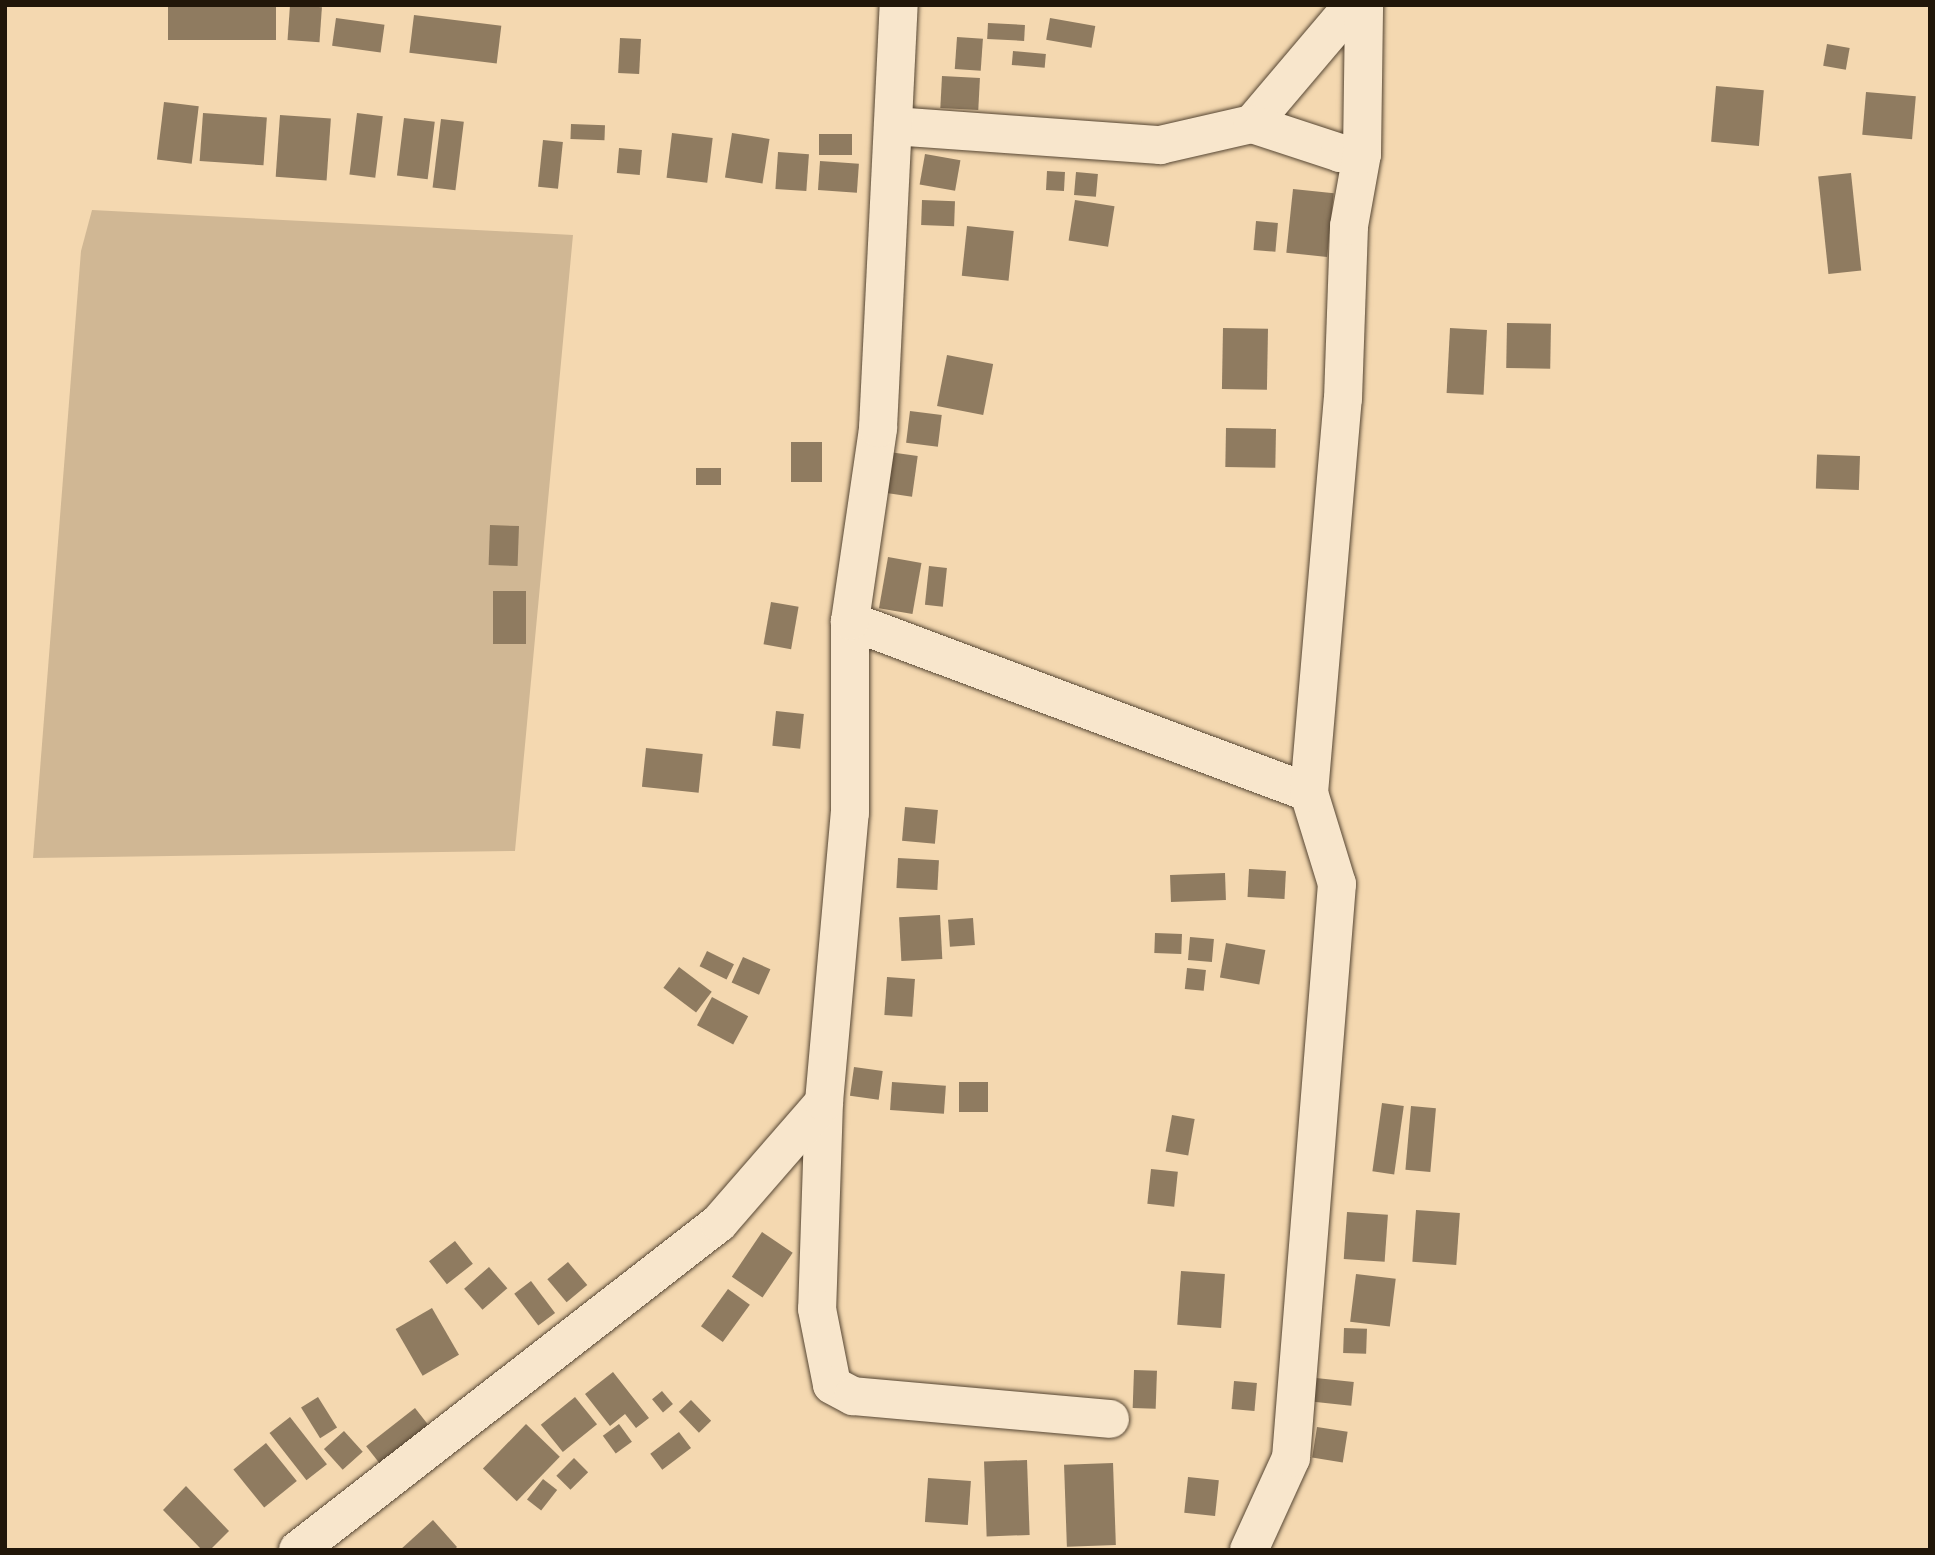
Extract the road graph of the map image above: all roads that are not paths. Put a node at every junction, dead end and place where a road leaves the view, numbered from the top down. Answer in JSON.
{"nodes":[{"id":1,"x":899,"y":5,"type":"edge"},
{"id":2,"x":1353,"y":5,"type":"edge"},
{"id":3,"x":1364,"y":5,"type":"edge"},
{"id":4,"x":1252,"y":124,"type":"junction"},
{"id":5,"x":893,"y":126,"type":"junction"},
{"id":6,"x":1362,"y":154,"type":"junction"},
{"id":7,"x":850,"y":621,"type":"junction"},
{"id":8,"x":1309,"y":793,"type":"junction"},
{"id":9,"x":824,"y":1102,"type":"junction"},
{"id":10,"x":1110,"y":1419,"type":"dead end"},
{"id":11,"x":298,"y":1550,"type":"edge"},
{"id":12,"x":1249,"y":1550,"type":"edge"}],
"edges":[{"from":1,"to":5,"type":"street"},
{"from":2,"to":4,"type":"street"},
{"from":3,"to":6,"type":"street"},
{"from":4,"to":5,"type":"street"},
{"from":4,"to":6,"type":"street"},
{"from":5,"to":7,"type":"street"},
{"from":6,"to":8,"type":"street"},
{"from":7,"to":8,"type":"street"},
{"from":7,"to":9,"type":"street"},
{"from":8,"to":12,"type":"street"},
{"from":9,"to":10,"type":"street"},
{"from":9,"to":11,"type":"street"}]}
